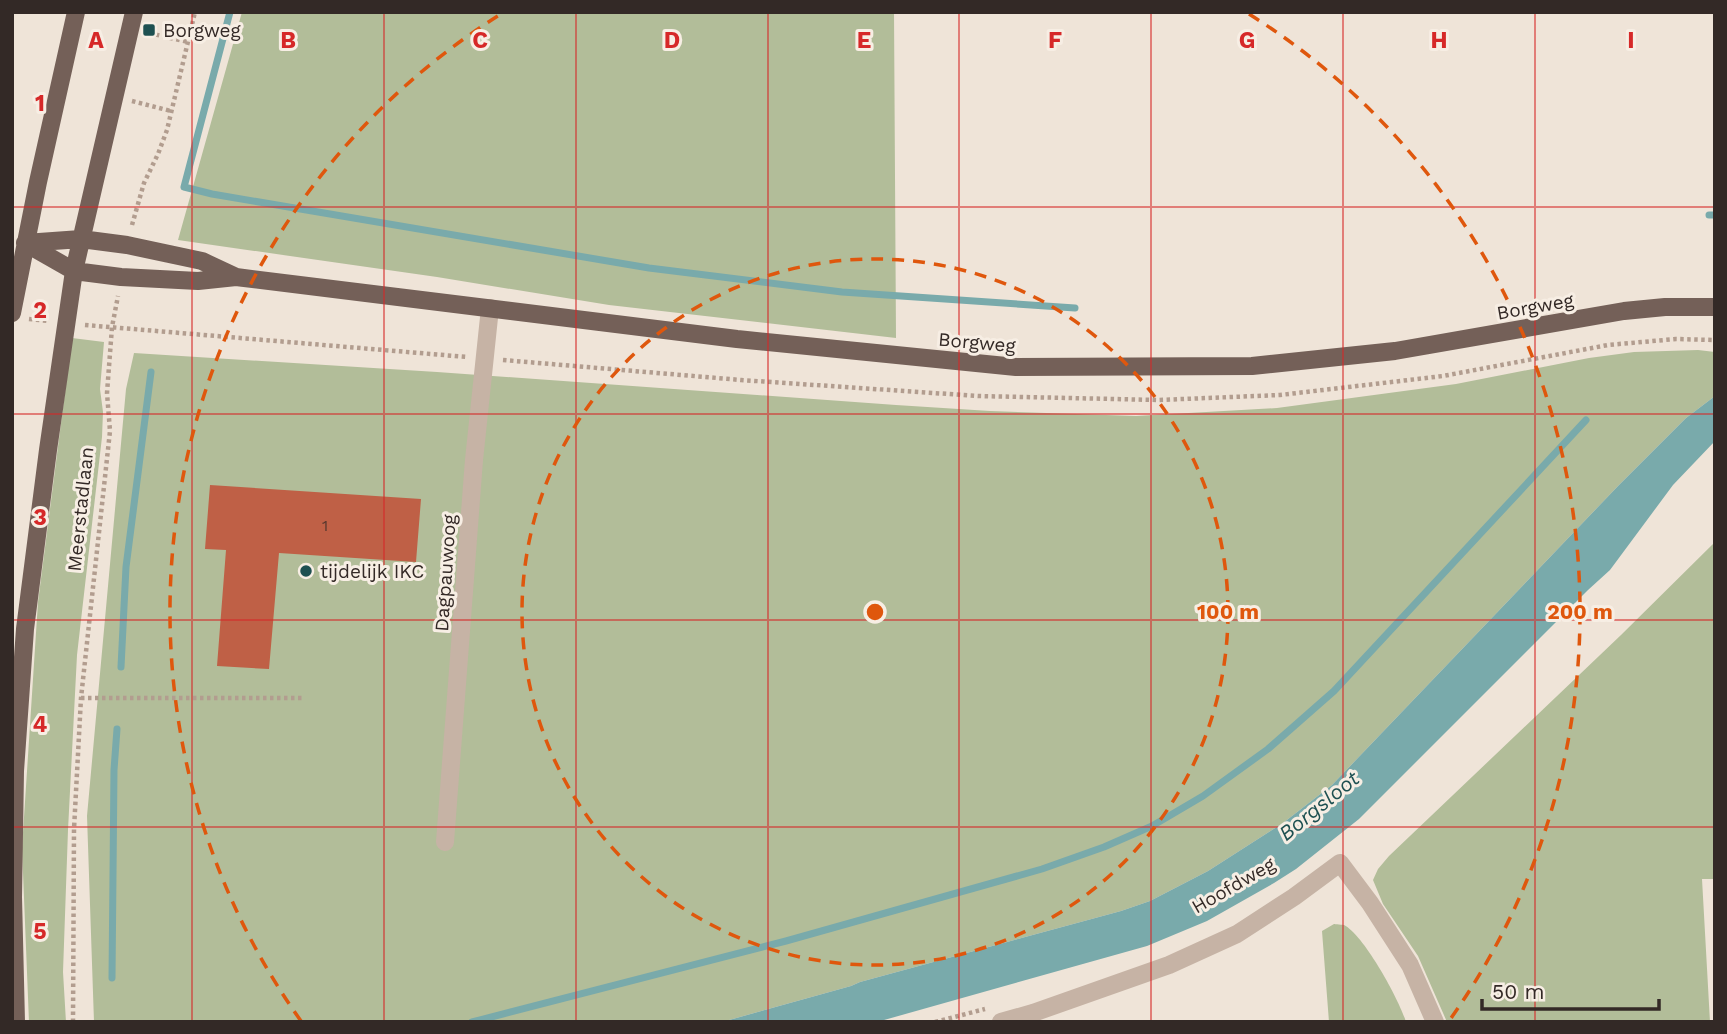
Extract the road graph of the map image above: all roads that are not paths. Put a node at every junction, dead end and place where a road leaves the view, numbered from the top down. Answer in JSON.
{"nodes":[{"id":1,"x":76,"y":12,"type":"edge"},
{"id":2,"x":134,"y":12,"type":"edge"},
{"id":3,"x":82,"y":239,"type":"junction"},
{"id":4,"x":19,"y":241,"type":"edge"},
{"id":5,"x":74,"y":271,"type":"junction"},
{"id":6,"x":236,"y":277,"type":"junction"},
{"id":7,"x":1715,"y":307,"type":"edge"},
{"id":8,"x":490,"y":308,"type":"junction"},
{"id":9,"x":12,"y":313,"type":"edge"},
{"id":10,"x":445,"y":842,"type":"dead end"},
{"id":11,"x":997,"y":1014,"type":"edge"},
{"id":12,"x":16,"y":1022,"type":"edge"},
{"id":13,"x":1436,"y":1022,"type":"edge"}],
"edges":[{"from":1,"to":4,"type":"main road"},
{"from":2,"to":3,"type":"main road","name":"Meerstadlaan"},
{"from":3,"to":4,"type":"main road","name":"Borgweg"},
{"from":3,"to":5,"type":"main road","name":"Meerstadlaan"},
{"from":3,"to":6,"type":"main road","name":"Borgweg"},
{"from":4,"to":5,"type":"main road","name":"Borgweg"},
{"from":4,"to":9,"type":"main road"},
{"from":5,"to":6,"type":"main road","name":"Borgweg"},
{"from":5,"to":12,"type":"main road","name":"Meerstadlaan"},
{"from":6,"to":8,"type":"main road","name":"Borgweg"},
{"from":7,"to":8,"type":"main road","name":"Borgweg"},
{"from":8,"to":10,"type":"street","name":"Dagpauwoog"},
{"from":11,"to":13,"type":"street"}]}
